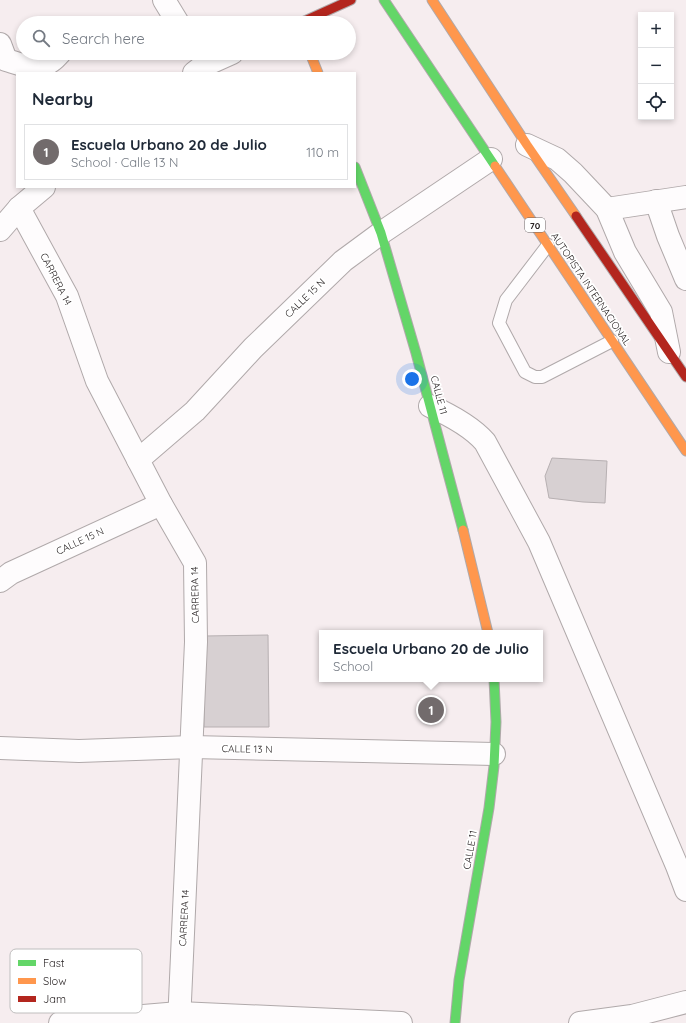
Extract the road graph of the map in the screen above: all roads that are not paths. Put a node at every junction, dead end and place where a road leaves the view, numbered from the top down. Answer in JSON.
{"nodes":[{"id":1,"x":164,"y":0,"type":"edge"},
{"id":2,"x":351,"y":0,"type":"edge"},
{"id":3,"x":384,"y":0,"type":"edge"},
{"id":4,"x":432,"y":0,"type":"edge"},
{"id":5,"x":174,"y":16,"type":"edge"},
{"id":6,"x":316,"y":16,"type":"edge"},
{"id":7,"x":2,"y":56,"type":"edge"},
{"id":8,"x":53,"y":60,"type":"edge"},
{"id":9,"x":210,"y":60,"type":"edge"},
{"id":10,"x":313,"y":60,"type":"edge"},
{"id":11,"x":197,"y":64,"type":"edge"},
{"id":12,"x":318,"y":72,"type":"edge"},
{"id":13,"x":527,"y":145,"type":"junction"},
{"id":14,"x":491,"y":159,"type":"junction"},
{"id":15,"x":356,"y":170,"type":"edge"},
{"id":16,"x":43,"y":188,"type":"edge"},
{"id":17,"x":686,"y":197,"type":"edge"},
{"id":18,"x":656,"y":201,"type":"junction"},
{"id":19,"x":19,"y":208,"type":"junction"},
{"id":20,"x":607,"y":209,"type":"junction"},
{"id":21,"x":0,"y":230,"type":"edge"},
{"id":22,"x":381,"y":233,"type":"junction"},
{"id":23,"x":548,"y":245,"type":"junction"},
{"id":24,"x":686,"y":279,"type":"edge"},
{"id":25,"x":612,"y":341,"type":"junction"},
{"id":26,"x":669,"y":352,"type":"junction"},
{"id":27,"x":686,"y":377,"type":"edge"},
{"id":28,"x":430,"y":406,"type":"junction"},
{"id":29,"x":686,"y":451,"type":"edge"},
{"id":30,"x":138,"y":460,"type":"junction"},
{"id":31,"x":161,"y":504,"type":"junction"},
{"id":32,"x":0,"y":581,"type":"edge"},
{"id":33,"x":487,"y":630,"type":"edge"},
{"id":34,"x":494,"y":682,"type":"edge"},
{"id":35,"x":192,"y":747,"type":"junction"},
{"id":36,"x":0,"y":748,"type":"edge"},
{"id":37,"x":494,"y":754,"type":"junction"},
{"id":38,"x":686,"y":890,"type":"edge"},
{"id":39,"x":686,"y":1002,"type":"edge"},
{"id":40,"x":179,"y":1018,"type":"edge"},
{"id":41,"x":60,"y":1023,"type":"edge"},
{"id":42,"x":401,"y":1023,"type":"edge"},
{"id":43,"x":455,"y":1023,"type":"edge"},
{"id":44,"x":580,"y":1023,"type":"edge"}],
"edges":[{"from":1,"to":5,"type":"street"},
{"from":2,"to":6,"type":"main road"},
{"from":3,"to":14,"type":"main road","name":"AUTOPISTA INTERNACIONAL","number":"70"},
{"from":4,"to":13,"type":"main road"},
{"from":7,"to":8,"type":"street"},
{"from":9,"to":11,"type":"street"},
{"from":10,"to":12,"type":"main road"},
{"from":13,"to":20,"type":"street"},
{"from":13,"to":26,"type":"main road"},
{"from":14,"to":22,"type":"street","name":"CALLE 15 N"},
{"from":14,"to":23,"type":"main road","name":"AUTOPISTA INTERNACIONAL","number":"70"},
{"from":15,"to":22,"type":"main road","name":"CALLE 11"},
{"from":16,"to":19,"type":"street"},
{"from":17,"to":18,"type":"street"},
{"from":18,"to":20,"type":"street"},
{"from":18,"to":24,"type":"street"},
{"from":19,"to":21,"type":"street"},
{"from":19,"to":30,"type":"street","name":"CARRERA 14"},
{"from":20,"to":26,"type":"street"},
{"from":22,"to":28,"type":"main road","name":"CALLE 11"},
{"from":22,"to":30,"type":"street","name":"CALLE 15 N"},
{"from":23,"to":25,"type":"main road","name":"AUTOPISTA INTERNACIONAL","number":"70"},
{"from":23,"to":25,"type":"lane"},
{"from":25,"to":29,"type":"main road","name":"AUTOPISTA INTERNACIONAL","number":"70"},
{"from":26,"to":27,"type":"main road"},
{"from":28,"to":33,"type":"main road","name":"CALLE 11"},
{"from":28,"to":38,"type":"street"},
{"from":30,"to":31,"type":"street","name":"CARRERA 14"},
{"from":31,"to":32,"type":"street","name":"CALLE 15 N"},
{"from":31,"to":35,"type":"street","name":"CARRERA 14"},
{"from":34,"to":37,"type":"main road","name":"CALLE 11"},
{"from":35,"to":36,"type":"street","name":"CALLE 13 N"},
{"from":35,"to":37,"type":"street","name":"CALLE 13 N"},
{"from":35,"to":40,"type":"street","name":"CARRERA 14"},
{"from":37,"to":43,"type":"main road","name":"CALLE 11"},
{"from":39,"to":44,"type":"street"},
{"from":40,"to":41,"type":"street"},
{"from":40,"to":42,"type":"street"}]}
